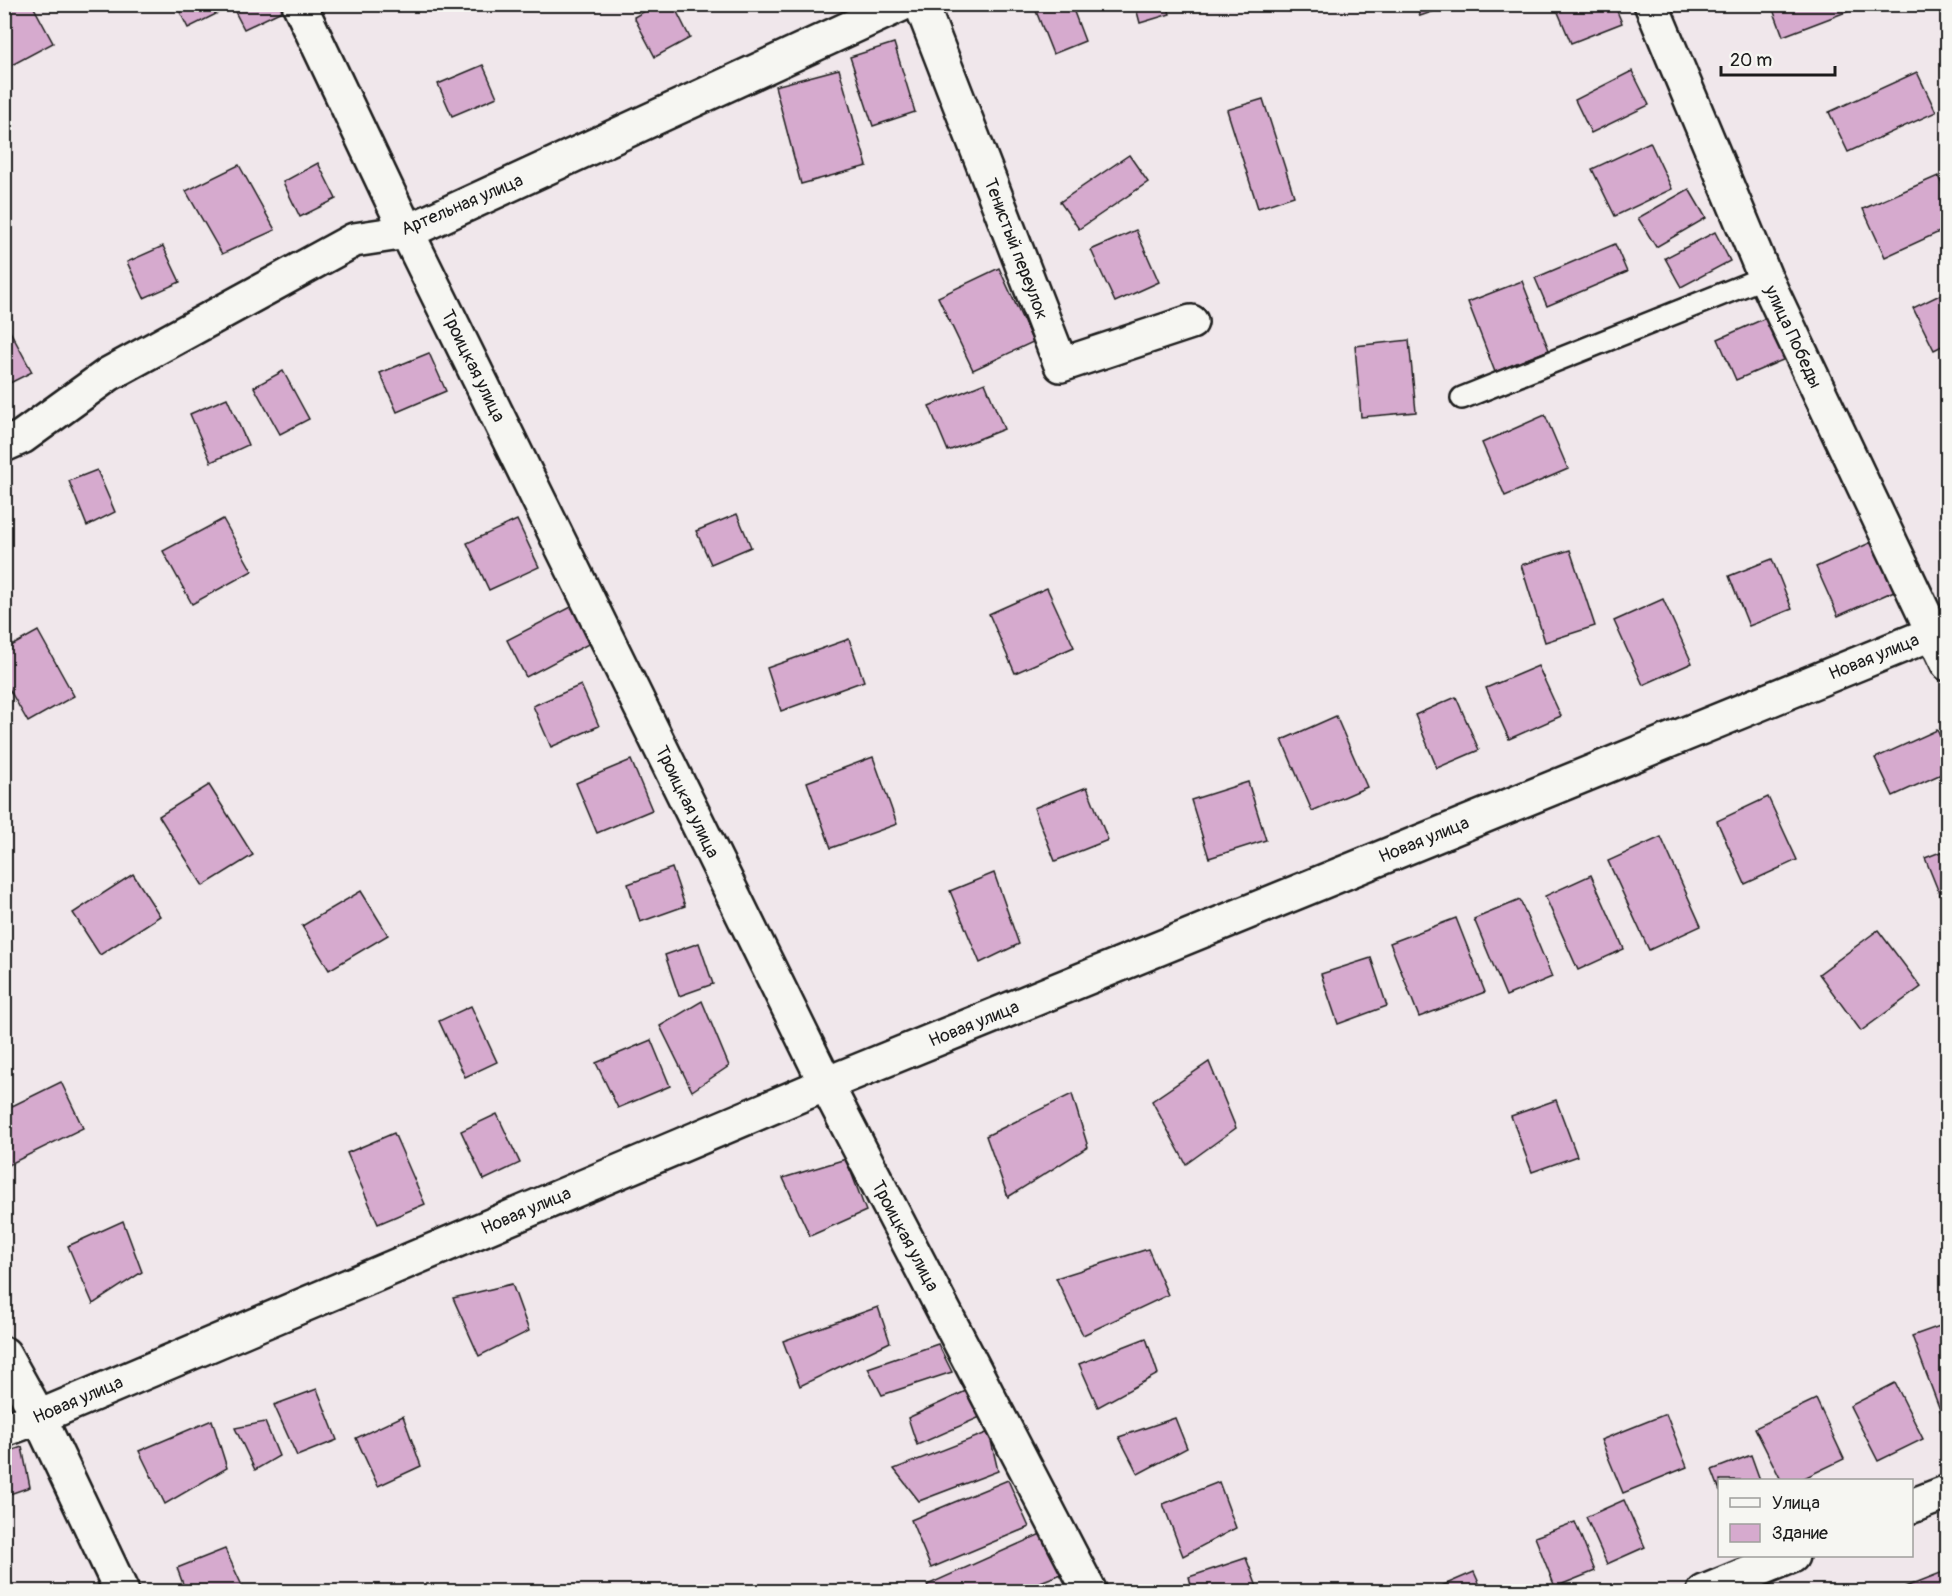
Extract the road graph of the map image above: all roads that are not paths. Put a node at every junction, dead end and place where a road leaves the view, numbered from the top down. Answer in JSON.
{"nodes":[{"id":1,"x":299,"y":4,"type":"edge"},
{"id":2,"x":902,"y":4,"type":"edge"},
{"id":3,"x":921,"y":4,"type":"edge"},
{"id":4,"x":1651,"y":4,"type":"edge"},
{"id":5,"x":407,"y":232,"type":"junction"},
{"id":6,"x":1765,"y":277,"type":"junction"},
{"id":7,"x":1191,"y":322,"type":"dead end"},
{"id":8,"x":1462,"y":398,"type":"dead end"},
{"id":9,"x":4,"y":445,"type":"edge"},
{"id":10,"x":1940,"y":630,"type":"edge"},
{"id":11,"x":1947,"y":664,"type":"edge"},
{"id":12,"x":826,"y":1084,"type":"junction"},
{"id":13,"x":4,"y":1354,"type":"edge"},
{"id":14,"x":39,"y":1417,"type":"junction"},
{"id":15,"x":4,"y":1430,"type":"edge"},
{"id":16,"x":1947,"y":1492,"type":"edge"},
{"id":17,"x":1913,"y":1505,"type":"edge"},
{"id":18,"x":1790,"y":1557,"type":"edge"},
{"id":19,"x":122,"y":1592,"type":"edge"},
{"id":20,"x":1090,"y":1592,"type":"edge"},
{"id":21,"x":1704,"y":1592,"type":"edge"}],
"edges":[{"from":1,"to":5,"type":"street","name":"Троицкая улица"},
{"from":2,"to":5,"type":"street","name":"Артельная улица"},
{"from":3,"to":7,"type":"street","name":"Тенистый переулок"},
{"from":4,"to":6,"type":"street","name":"улица Победы"},
{"from":5,"to":9,"type":"street","name":"Артельная улица"},
{"from":5,"to":12,"type":"street","name":"Троицкая улица"},
{"from":6,"to":8,"type":"lane"},
{"from":6,"to":10,"type":"street","name":"улица Победы"},
{"from":10,"to":11,"type":"street","name":"улица Победы"},
{"from":10,"to":12,"type":"street","name":"Новая улица"},
{"from":12,"to":14,"type":"street","name":"Новая улица"},
{"from":12,"to":20,"type":"street","name":"Троицкая улица"},
{"from":13,"to":14,"type":"street"},
{"from":14,"to":15,"type":"street","name":"Новая улица"},
{"from":14,"to":19,"type":"street"},
{"from":16,"to":17,"type":"street"},
{"from":18,"to":21,"type":"street"}]}
